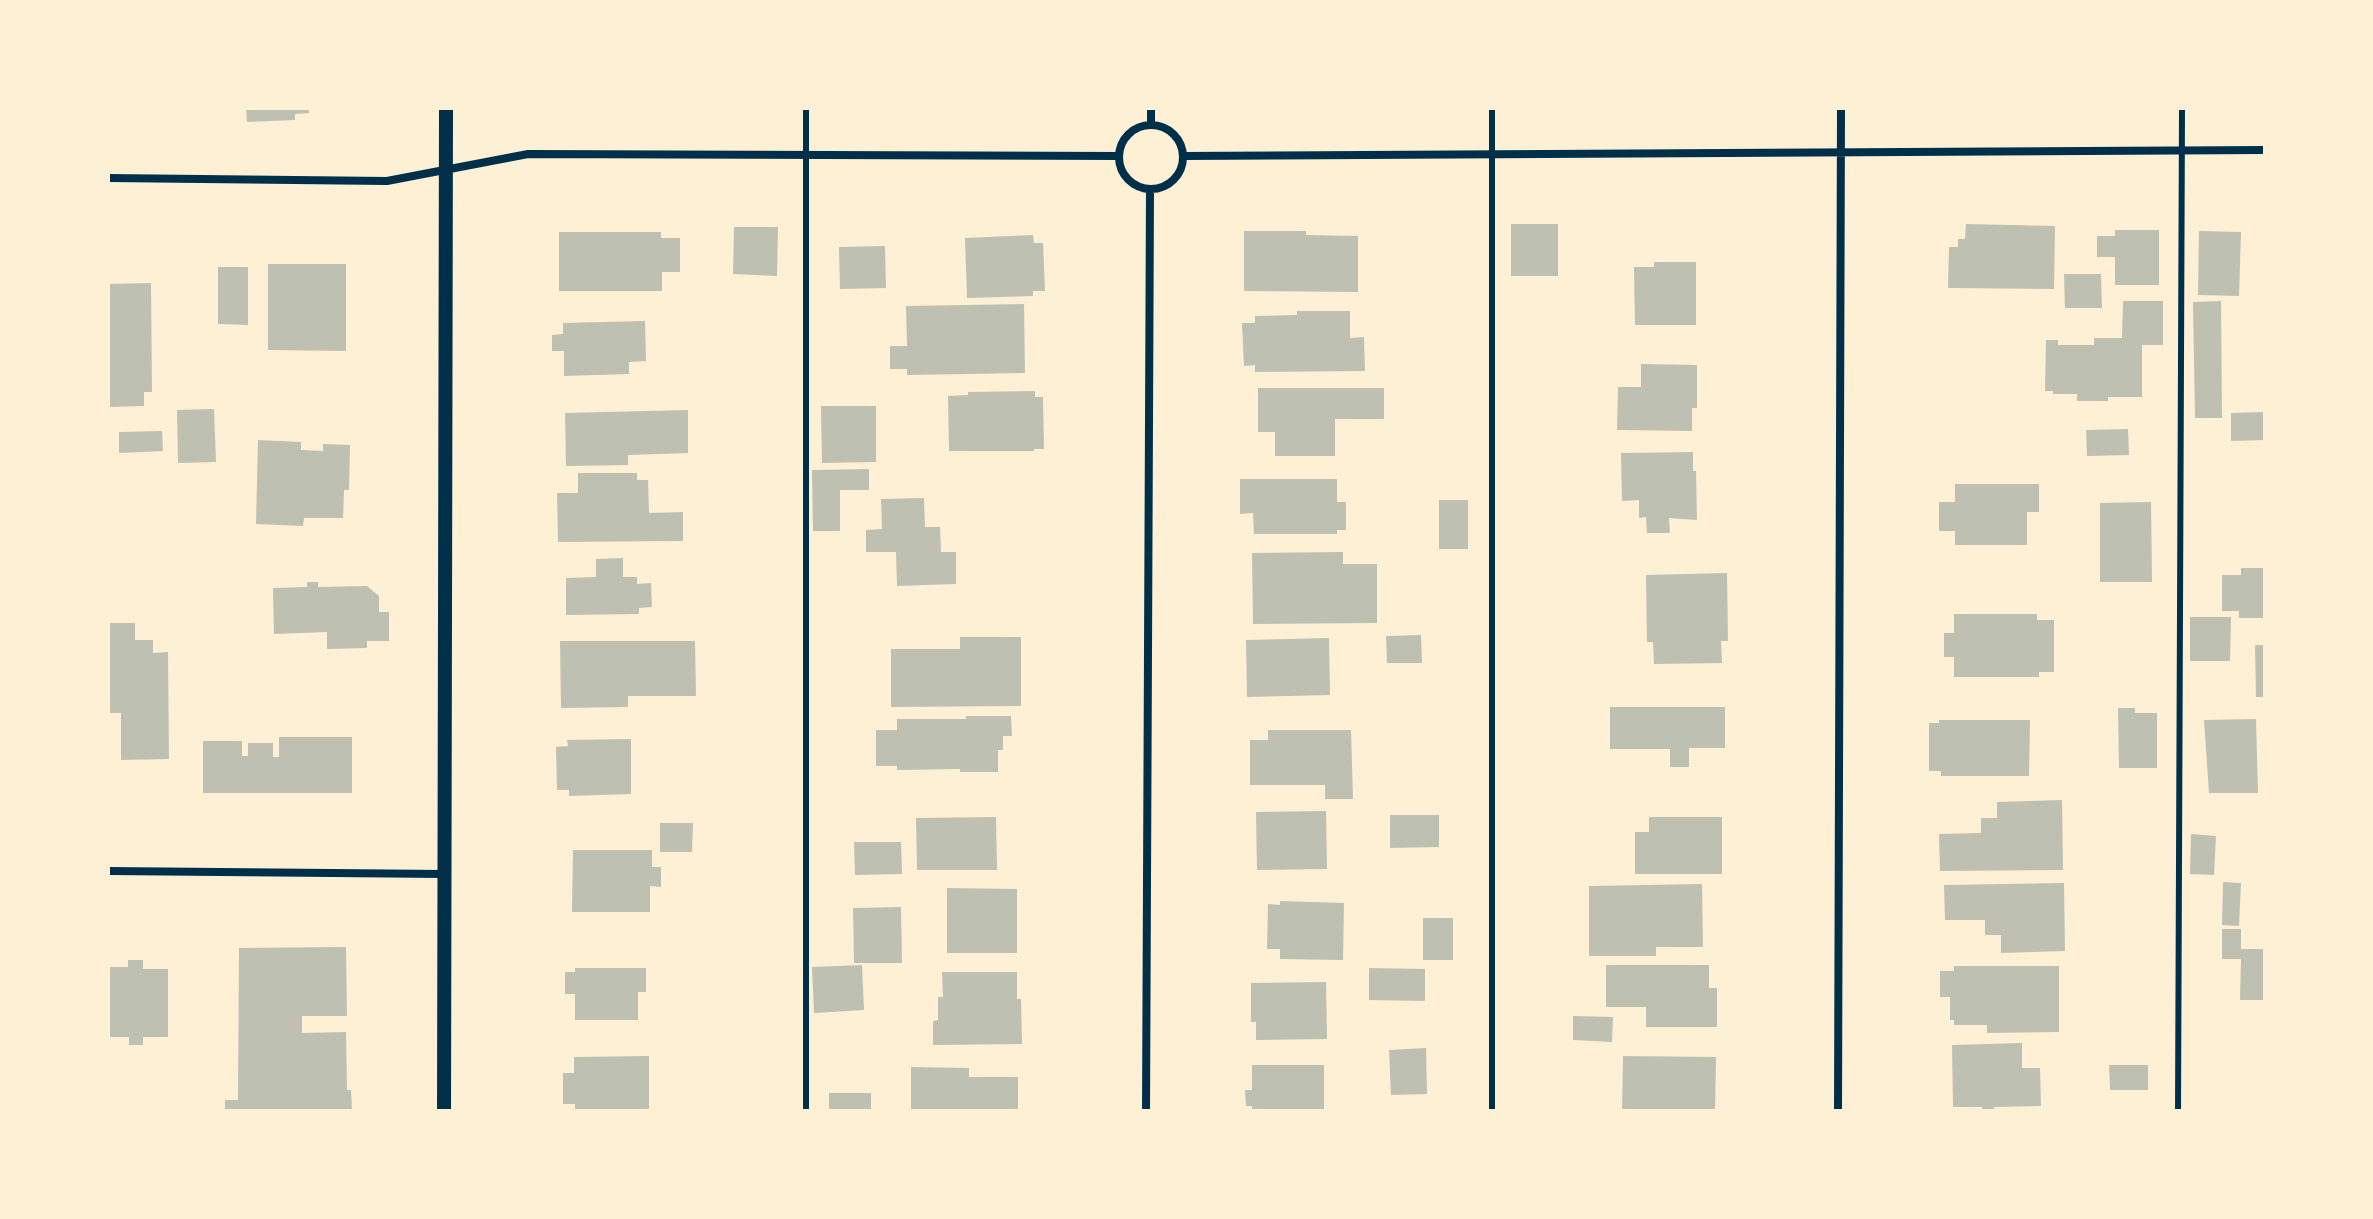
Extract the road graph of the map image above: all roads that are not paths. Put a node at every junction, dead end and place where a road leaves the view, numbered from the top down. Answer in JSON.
{"nodes":[{"id":1,"x":446,"y":108,"type":"edge"},
{"id":2,"x":806,"y":108,"type":"edge"},
{"id":3,"x":1151,"y":108,"type":"edge"},
{"id":4,"x":1492,"y":108,"type":"edge"},
{"id":5,"x":1841,"y":108,"type":"edge"},
{"id":6,"x":2182,"y":108,"type":"edge"},
{"id":7,"x":1151,"y":125,"type":"junction"},
{"id":8,"x":2181,"y":150,"type":"junction"},
{"id":9,"x":2265,"y":150,"type":"edge"},
{"id":10,"x":1841,"y":152,"type":"junction"},
{"id":11,"x":1491,"y":155,"type":"junction"},
{"id":12,"x":806,"y":156,"type":"junction"},
{"id":13,"x":1119,"y":156,"type":"junction"},
{"id":14,"x":1184,"y":156,"type":"junction"},
{"id":15,"x":446,"y":171,"type":"junction"},
{"id":16,"x":108,"y":178,"type":"edge"},
{"id":17,"x":1150,"y":189,"type":"junction"},
{"id":18,"x":108,"y":871,"type":"edge"},
{"id":19,"x":444,"y":874,"type":"junction"},
{"id":20,"x":444,"y":1111,"type":"edge"},
{"id":21,"x":806,"y":1111,"type":"edge"},
{"id":22,"x":1146,"y":1111,"type":"edge"},
{"id":23,"x":1492,"y":1111,"type":"edge"},
{"id":24,"x":1838,"y":1111,"type":"edge"},
{"id":25,"x":2178,"y":1111,"type":"edge"}],
"edges":[{"from":1,"to":15,"type":"street"},
{"from":2,"to":12,"type":"lane"},
{"from":3,"to":7,"type":"street"},
{"from":4,"to":11,"type":"lane"},
{"from":5,"to":10,"type":"street"},
{"from":6,"to":8,"type":"lane"},
{"from":7,"to":13,"type":"street"},
{"from":7,"to":14,"type":"street"},
{"from":8,"to":9,"type":"street"},
{"from":8,"to":10,"type":"street"},
{"from":8,"to":25,"type":"lane"},
{"from":10,"to":11,"type":"street"},
{"from":10,"to":24,"type":"street"},
{"from":11,"to":14,"type":"street"},
{"from":11,"to":23,"type":"lane"},
{"from":12,"to":13,"type":"street"},
{"from":12,"to":15,"type":"street"},
{"from":12,"to":21,"type":"lane"},
{"from":13,"to":17,"type":"street"},
{"from":14,"to":17,"type":"street"},
{"from":15,"to":16,"type":"street"},
{"from":15,"to":19,"type":"street"},
{"from":17,"to":22,"type":"street"},
{"from":18,"to":19,"type":"street"},
{"from":19,"to":20,"type":"street"}]}
